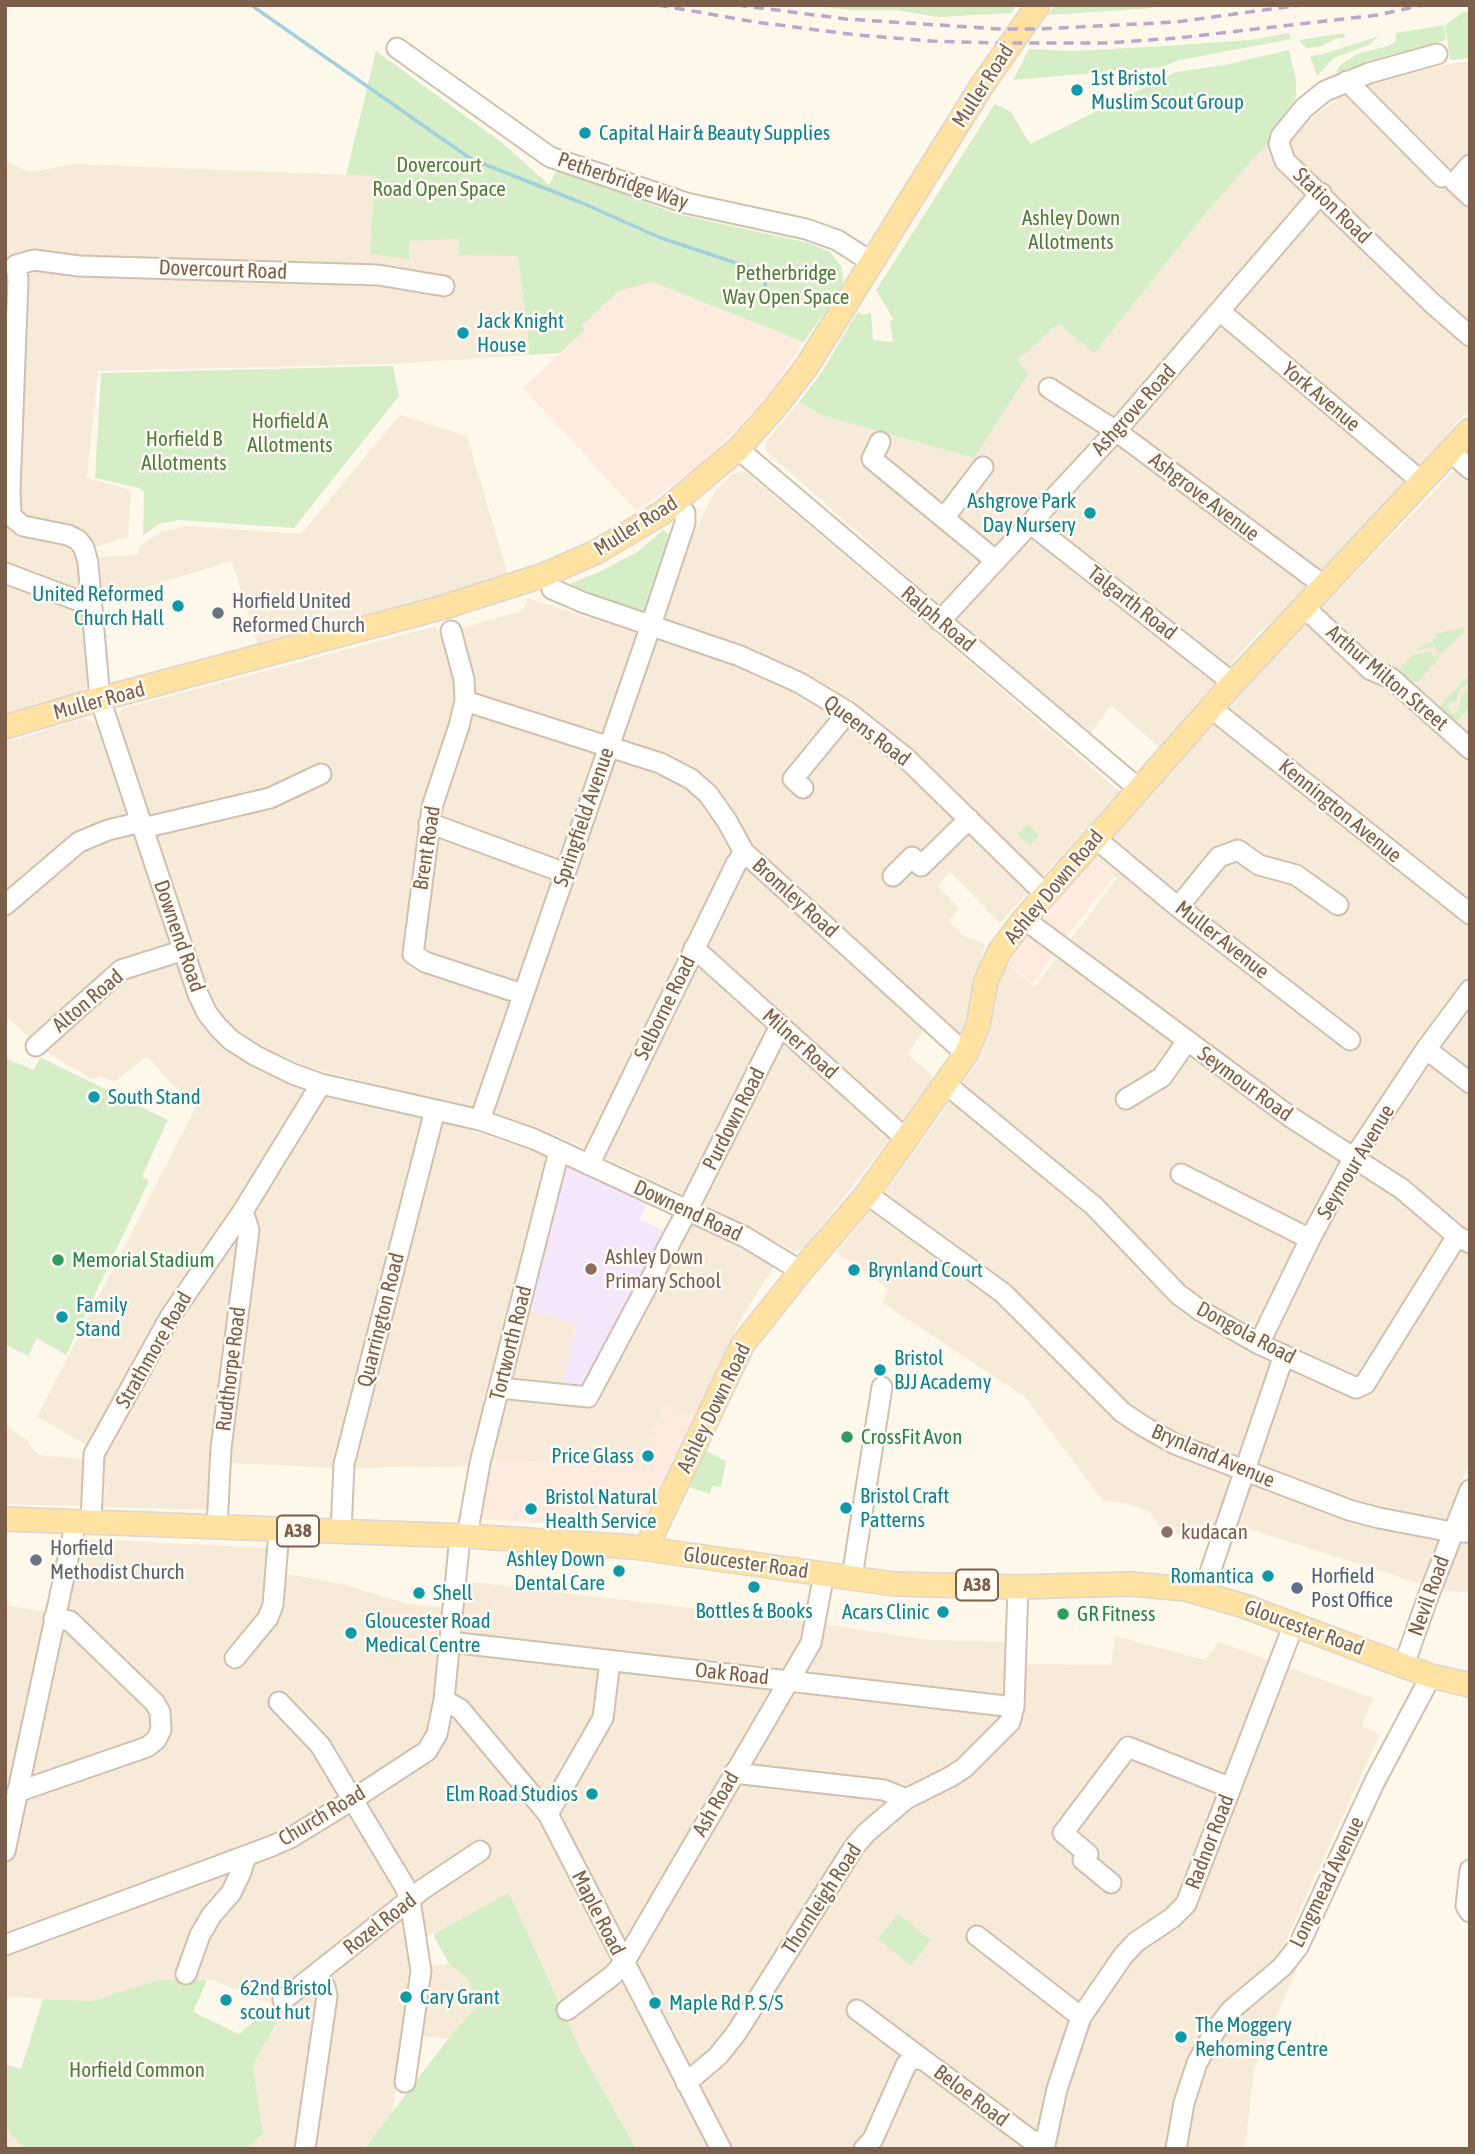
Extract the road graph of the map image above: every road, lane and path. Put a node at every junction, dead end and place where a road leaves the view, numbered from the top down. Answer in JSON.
{"nodes":[{"id":1,"x":1038,"y":5,"type":"edge"},
{"id":2,"x":397,"y":48,"type":"dead end"},
{"id":3,"x":1437,"y":54,"type":"dead end"},
{"id":4,"x":1347,"y":81,"type":"junction"},
{"id":5,"x":1470,"y":165,"type":"edge"},
{"id":6,"x":1442,"y":177,"type":"dead end"},
{"id":7,"x":1321,"y":193,"type":"junction"},
{"id":8,"x":1470,"y":195,"type":"edge"},
{"id":9,"x":10,"y":261,"type":"edge"},
{"id":10,"x":873,"y":263,"type":"junction"},
{"id":11,"x":444,"y":286,"type":"dead end"},
{"id":12,"x":1221,"y":312,"type":"junction"},
{"id":13,"x":1470,"y":336,"type":"edge"},
{"id":14,"x":1049,"y":388,"type":"dead end"},
{"id":15,"x":1470,"y":430,"type":"edge"},
{"id":16,"x":1116,"y":431,"type":"junction"},
{"id":17,"x":880,"y":442,"type":"dead end"},
{"id":18,"x":738,"y":449,"type":"junction"},
{"id":19,"x":1450,"y":451,"type":"junction"},
{"id":20,"x":983,"y":467,"type":"dead end"},
{"id":21,"x":1470,"y":469,"type":"edge"},
{"id":22,"x":1421,"y":481,"type":"junction"},
{"id":23,"x":685,"y":513,"type":"dead end"},
{"id":24,"x":944,"y":518,"type":"junction"},
{"id":25,"x":11,"y":523,"type":"edge"},
{"id":26,"x":1031,"y":524,"type":"junction"},
{"id":27,"x":996,"y":561,"type":"junction"},
{"id":28,"x":5,"y":573,"type":"edge"},
{"id":29,"x":1323,"y":585,"type":"junction"},
{"id":30,"x":552,"y":589,"type":"dead end"},
{"id":31,"x":90,"y":605,"type":"junction"},
{"id":32,"x":1304,"y":607,"type":"junction"},
{"id":33,"x":447,"y":619,"type":"junction"},
{"id":34,"x":940,"y":621,"type":"junction"},
{"id":35,"x":651,"y":625,"type":"junction"},
{"id":36,"x":1233,"y":683,"type":"junction"},
{"id":37,"x":100,"y":699,"type":"junction"},
{"id":38,"x":465,"y":701,"type":"junction"},
{"id":39,"x":1211,"y":708,"type":"junction"},
{"id":40,"x":848,"y":712,"type":"junction"},
{"id":41,"x":5,"y":727,"type":"edge"},
{"id":42,"x":609,"y":747,"type":"junction"},
{"id":43,"x":1470,"y":749,"type":"edge"},
{"id":44,"x":321,"y":774,"type":"dead end"},
{"id":45,"x":803,"y":788,"type":"dead end"},
{"id":46,"x":1139,"y":789,"type":"junction"},
{"id":47,"x":969,"y":819,"type":"junction"},
{"id":48,"x":429,"y":823,"type":"junction"},
{"id":49,"x":142,"y":825,"type":"junction"},
{"id":50,"x":1096,"y":838,"type":"junction"},
{"id":51,"x":744,"y":852,"type":"junction"},
{"id":52,"x":565,"y":873,"type":"junction"},
{"id":53,"x":892,"y":876,"type":"dead end"},
{"id":54,"x":1045,"y":894,"type":"junction"},
{"id":55,"x":5,"y":905,"type":"edge"},
{"id":56,"x":1338,"y":905,"type":"dead end"},
{"id":57,"x":1178,"y":907,"type":"junction"},
{"id":58,"x":1470,"y":914,"type":"edge"},
{"id":59,"x":1024,"y":919,"type":"junction"},
{"id":60,"x":694,"y":948,"type":"junction"},
{"id":61,"x":184,"y":950,"type":"junction"},
{"id":62,"x":1470,"y":990,"type":"edge"},
{"id":63,"x":522,"y":994,"type":"junction"},
{"id":64,"x":780,"y":1026,"type":"junction"},
{"id":65,"x":1350,"y":1040,"type":"dead end"},
{"id":66,"x":1187,"y":1041,"type":"junction"},
{"id":67,"x":36,"y":1045,"type":"dead end"},
{"id":68,"x":1426,"y":1049,"type":"junction"},
{"id":69,"x":966,"y":1054,"type":"junction"},
{"id":70,"x":1470,"y":1083,"type":"edge"},
{"id":71,"x":321,"y":1084,"type":"junction"},
{"id":72,"x":946,"y":1084,"type":"junction"},
{"id":73,"x":1125,"y":1099,"type":"dead end"},
{"id":74,"x":435,"y":1110,"type":"junction"},
{"id":75,"x":480,"y":1120,"type":"junction"},
{"id":76,"x":906,"y":1139,"type":"junction"},
{"id":77,"x":559,"y":1151,"type":"junction"},
{"id":78,"x":1353,"y":1159,"type":"junction"},
{"id":79,"x":589,"y":1165,"type":"junction"},
{"id":80,"x":1181,"y":1174,"type":"dead end"},
{"id":81,"x":867,"y":1194,"type":"junction"},
{"id":82,"x":243,"y":1211,"type":"junction"},
{"id":83,"x":687,"y":1211,"type":"junction"},
{"id":84,"x":1464,"y":1239,"type":"edge"},
{"id":85,"x":1310,"y":1240,"type":"junction"},
{"id":86,"x":801,"y":1271,"type":"junction"},
{"id":87,"x":1259,"y":1344,"type":"junction"},
{"id":88,"x":1284,"y":1355,"type":"junction"},
{"id":89,"x":883,"y":1387,"type":"dead end"},
{"id":90,"x":500,"y":1388,"type":"junction"},
{"id":91,"x":1245,"y":1471,"type":"junction"},
{"id":92,"x":1470,"y":1490,"type":"edge"},
{"id":93,"x":5,"y":1519,"type":"edge"},
{"id":94,"x":84,"y":1522,"type":"junction"},
{"id":95,"x":217,"y":1528,"type":"junction"},
{"id":96,"x":279,"y":1530,"type":"junction"},
{"id":97,"x":341,"y":1532,"type":"junction"},
{"id":98,"x":1461,"y":1532,"type":"edge"},
{"id":99,"x":463,"y":1536,"type":"junction"},
{"id":100,"x":646,"y":1548,"type":"junction"},
{"id":101,"x":824,"y":1574,"type":"junction"},
{"id":102,"x":852,"y":1577,"type":"junction"},
{"id":103,"x":1018,"y":1587,"type":"junction"},
{"id":104,"x":1203,"y":1592,"type":"junction"},
{"id":105,"x":54,"y":1618,"type":"junction"},
{"id":106,"x":1294,"y":1624,"type":"junction"},
{"id":107,"x":450,"y":1642,"type":"junction"},
{"id":108,"x":235,"y":1658,"type":"dead end"},
{"id":109,"x":610,"y":1661,"type":"junction"},
{"id":110,"x":1404,"y":1665,"type":"junction"},
{"id":111,"x":1431,"y":1676,"type":"junction"},
{"id":112,"x":789,"y":1681,"type":"junction"},
{"id":113,"x":1470,"y":1685,"type":"edge"},
{"id":114,"x":444,"y":1700,"type":"junction"},
{"id":115,"x":279,"y":1702,"type":"dead end"},
{"id":116,"x":1014,"y":1707,"type":"junction"},
{"id":117,"x":734,"y":1773,"type":"junction"},
{"id":118,"x":1231,"y":1788,"type":"junction"},
{"id":119,"x":18,"y":1792,"type":"junction"},
{"id":120,"x":906,"y":1799,"type":"junction"},
{"id":121,"x":352,"y":1800,"type":"junction"},
{"id":122,"x":548,"y":1814,"type":"junction"},
{"id":123,"x":5,"y":1851,"type":"edge"},
{"id":124,"x":480,"y":1851,"type":"dead end"},
{"id":125,"x":246,"y":1856,"type":"junction"},
{"id":126,"x":1470,"y":1870,"type":"edge"},
{"id":127,"x":1111,"y":1883,"type":"dead end"},
{"id":128,"x":410,"y":1900,"type":"junction"},
{"id":129,"x":1470,"y":1912,"type":"edge"},
{"id":130,"x":978,"y":1936,"type":"dead end"},
{"id":131,"x":5,"y":1945,"type":"edge"},
{"id":132,"x":624,"y":1964,"type":"junction"},
{"id":133,"x":186,"y":1974,"type":"dead end"},
{"id":134,"x":316,"y":1975,"type":"junction"},
{"id":135,"x":283,"y":2000,"type":"dead end"},
{"id":136,"x":567,"y":2010,"type":"dead end"},
{"id":137,"x":857,"y":2010,"type":"dead end"},
{"id":138,"x":1082,"y":2017,"type":"junction"},
{"id":139,"x":925,"y":2061,"type":"junction"},
{"id":140,"x":405,"y":2082,"type":"dead end"},
{"id":141,"x":686,"y":2083,"type":"junction"},
{"id":142,"x":1045,"y":2146,"type":"edge"},
{"id":143,"x":305,"y":2149,"type":"edge"},
{"id":144,"x":720,"y":2149,"type":"edge"},
{"id":145,"x":864,"y":2149,"type":"edge"},
{"id":146,"x":1176,"y":2149,"type":"edge"}],
"edges":[{"from":1,"to":10,"type":"main road","name":"Muller Road"},
{"from":2,"to":10,"type":"street","name":"Petherbridge Way"},
{"from":3,"to":4,"type":"street","name":"Station Road"},
{"from":4,"to":6,"type":"street"},
{"from":4,"to":7,"type":"street","name":"Station Road"},
{"from":5,"to":8,"type":"street"},
{"from":7,"to":12,"type":"street","name":"Ashgrove Road"},
{"from":7,"to":13,"type":"street","name":"Station Road"},
{"from":9,"to":11,"type":"street","name":"Dovercourt Road"},
{"from":9,"to":25,"type":"street","name":"Downend Road"},
{"from":10,"to":18,"type":"main road","name":"Muller Road"},
{"from":12,"to":16,"type":"street","name":"Ashgrove Road"},
{"from":12,"to":22,"type":"street","name":"York Avenue"},
{"from":14,"to":16,"type":"street","name":"Ashgrove Avenue"},
{"from":15,"to":19,"type":"main road","name":"Ashley Down Road"},
{"from":16,"to":26,"type":"street","name":"Ashgrove Road"},
{"from":16,"to":29,"type":"street","name":"Ashgrove Avenue"},
{"from":17,"to":24,"type":"street"},
{"from":18,"to":33,"type":"main road","name":"Muller Road"},
{"from":18,"to":34,"type":"street","name":"Ralph Road"},
{"from":19,"to":21,"type":"street"},
{"from":19,"to":22,"type":"main road","name":"Ashley Down Road"},
{"from":20,"to":24,"type":"street"},
{"from":22,"to":29,"type":"main road","name":"Ashley Down Road"},
{"from":23,"to":35,"type":"street","name":"Springfield Avenue"},
{"from":24,"to":27,"type":"street"},
{"from":25,"to":31,"type":"street","name":"Downend Road"},
{"from":26,"to":27,"type":"street","name":"Ashgrove Road"},
{"from":26,"to":36,"type":"street","name":"Talgarth Road"},
{"from":27,"to":34,"type":"street","name":"Ashgrove Road"},
{"from":28,"to":31,"type":"street"},
{"from":29,"to":32,"type":"main road","name":"Ashley Down Road"},
{"from":30,"to":35,"type":"street","name":"Queens Road"},
{"from":31,"to":37,"type":"street","name":"Downend Road"},
{"from":32,"to":36,"type":"main road","name":"Ashley Down Road"},
{"from":32,"to":43,"type":"street","name":"Arthur Milton Street"},
{"from":33,"to":37,"type":"main road","name":"Muller Road"},
{"from":33,"to":38,"type":"street","name":"Brent Road"},
{"from":34,"to":46,"type":"street","name":"Ralph Road"},
{"from":35,"to":40,"type":"street","name":"Queens Road"},
{"from":35,"to":42,"type":"street","name":"Springfield Avenue"},
{"from":36,"to":39,"type":"main road","name":"Ashley Down Road"},
{"from":37,"to":41,"type":"main road","name":"Muller Road"},
{"from":37,"to":49,"type":"street","name":"Downend Road"},
{"from":38,"to":42,"type":"street","name":"Bromley Road"},
{"from":38,"to":48,"type":"street","name":"Brent Road"},
{"from":39,"to":46,"type":"main road","name":"Ashley Down Road"},
{"from":39,"to":58,"type":"street","name":"Kennington Avenue"},
{"from":40,"to":45,"type":"street"},
{"from":40,"to":47,"type":"street","name":"Queens Road"},
{"from":42,"to":51,"type":"street","name":"Bromley Road"},
{"from":42,"to":52,"type":"street","name":"Springfield Avenue"},
{"from":44,"to":49,"type":"street"},
{"from":46,"to":50,"type":"main road","name":"Ashley Down Road"},
{"from":47,"to":53,"type":"street"},
{"from":47,"to":54,"type":"street","name":"Queens Road"},
{"from":48,"to":52,"type":"street"},
{"from":48,"to":63,"type":"street","name":"Brent Road"},
{"from":49,"to":55,"type":"street"},
{"from":49,"to":61,"type":"street","name":"Downend Road"},
{"from":50,"to":54,"type":"main road","name":"Ashley Down Road"},
{"from":50,"to":57,"type":"street","name":"Muller Avenue"},
{"from":51,"to":60,"type":"street","name":"Selborne Road"},
{"from":51,"to":69,"type":"street","name":"Bromley Road"},
{"from":52,"to":63,"type":"street","name":"Springfield Avenue"},
{"from":54,"to":59,"type":"main road","name":"Ashley Down Road"},
{"from":56,"to":57,"type":"street"},
{"from":57,"to":65,"type":"street","name":"Muller Avenue"},
{"from":59,"to":66,"type":"street","name":"Seymour Road"},
{"from":59,"to":69,"type":"main road","name":"Ashley Down Road"},
{"from":60,"to":64,"type":"street","name":"Milner Road"},
{"from":60,"to":79,"type":"street","name":"Selborne Road"},
{"from":61,"to":67,"type":"street","name":"Alton Road"},
{"from":61,"to":71,"type":"street","name":"Downend Road"},
{"from":62,"to":68,"type":"street","name":"Seymour Avenue"},
{"from":63,"to":75,"type":"street","name":"Springfield Avenue"},
{"from":64,"to":76,"type":"street","name":"Milner Road"},
{"from":64,"to":83,"type":"street","name":"Purdown Road"},
{"from":66,"to":73,"type":"street"},
{"from":66,"to":78,"type":"street","name":"Seymour Road"},
{"from":68,"to":70,"type":"street"},
{"from":68,"to":78,"type":"street","name":"Seymour Avenue"},
{"from":69,"to":72,"type":"main road","name":"Ashley Down Road"},
{"from":71,"to":74,"type":"street","name":"Downend Road"},
{"from":71,"to":82,"type":"street","name":"Strathmore Road"},
{"from":72,"to":76,"type":"main road","name":"Ashley Down Road"},
{"from":72,"to":87,"type":"street","name":"Dongola Road"},
{"from":74,"to":75,"type":"street","name":"Downend Road"},
{"from":74,"to":97,"type":"street","name":"Quarrington Road"},
{"from":75,"to":77,"type":"street","name":"Downend Road"},
{"from":76,"to":81,"type":"main road","name":"Ashley Down Road"},
{"from":77,"to":79,"type":"street","name":"Downend Road"},
{"from":77,"to":90,"type":"street","name":"Tortworth Road"},
{"from":78,"to":84,"type":"street","name":"Seymour Road"},
{"from":78,"to":85,"type":"street","name":"Seymour Avenue"},
{"from":79,"to":83,"type":"street","name":"Downend Road"},
{"from":80,"to":85,"type":"street"},
{"from":81,"to":86,"type":"main road","name":"Ashley Down Road"},
{"from":81,"to":91,"type":"street","name":"Brynland Avenue"},
{"from":82,"to":94,"type":"street","name":"Strathmore Road"},
{"from":82,"to":95,"type":"street","name":"Rudthorpe Road"},
{"from":83,"to":86,"type":"street","name":"Downend Road"},
{"from":83,"to":90,"type":"street","name":"Purdown Road"},
{"from":84,"to":88,"type":"street","name":"Dongola Road"},
{"from":85,"to":87,"type":"street","name":"Seymour Avenue"},
{"from":86,"to":100,"type":"main road","name":"Ashley Down Road"},
{"from":87,"to":88,"type":"street","name":"Dongola Road"},
{"from":88,"to":91,"type":"street"},
{"from":89,"to":102,"type":"street"},
{"from":90,"to":99,"type":"street","name":"Tortworth Road"},
{"from":91,"to":98,"type":"street","name":"Brynland Avenue"},
{"from":91,"to":104,"type":"street"},
{"from":92,"to":98,"type":"street","name":"Nevil Road"},
{"from":93,"to":94,"type":"main road","name":"Gloucester Road","number":"A38"},
{"from":94,"to":95,"type":"main road","name":"Gloucester Road","number":"A38"},
{"from":94,"to":105,"type":"street","name":"Strathmore Road"},
{"from":95,"to":96,"type":"main road","name":"Gloucester Road","number":"A38"},
{"from":96,"to":97,"type":"main road","name":"Gloucester Road","number":"A38"},
{"from":96,"to":108,"type":"street"},
{"from":97,"to":99,"type":"main road","name":"Gloucester Road","number":"A38"},
{"from":98,"to":110,"type":"street","name":"Nevil Road"},
{"from":99,"to":100,"type":"main road","name":"Gloucester Road","number":"A38"},
{"from":99,"to":107,"type":"street","name":"Church Road"},
{"from":100,"to":101,"type":"main road","name":"Gloucester Road","number":"A38"},
{"from":101,"to":102,"type":"main road","name":"Gloucester Road","number":"A38"},
{"from":101,"to":112,"type":"street","name":"Ash Road"},
{"from":102,"to":103,"type":"main road","name":"Gloucester Road","number":"A38"},
{"from":103,"to":104,"type":"main road","name":"Gloucester Road","number":"A38"},
{"from":103,"to":116,"type":"street","name":"Thornleigh Road"},
{"from":104,"to":106,"type":"main road","name":"Gloucester Road","number":"A38"},
{"from":105,"to":119,"type":"street","name":"Strathmore Road"},
{"from":105,"to":119,"type":"street"},
{"from":106,"to":110,"type":"main road","name":"Gloucester Road","number":"A38"},
{"from":106,"to":118,"type":"street","name":"Radnor Road"},
{"from":107,"to":109,"type":"street","name":"Oak Road"},
{"from":107,"to":114,"type":"street","name":"Church Road"},
{"from":109,"to":112,"type":"street","name":"Oak Road"},
{"from":109,"to":122,"type":"street"},
{"from":110,"to":111,"type":"main road","name":"Gloucester Road","number":"A38"},
{"from":111,"to":113,"type":"main road","name":"Gloucester Road","number":"A38"},
{"from":111,"to":146,"type":"street","name":"Longmead Avenue"},
{"from":112,"to":116,"type":"street","name":"Oak Road"},
{"from":112,"to":117,"type":"street","name":"Ash Road"},
{"from":114,"to":121,"type":"street","name":"Church Road"},
{"from":114,"to":122,"type":"street","name":"Maple Road"},
{"from":115,"to":121,"type":"street"},
{"from":116,"to":120,"type":"street","name":"Thornleigh Road"},
{"from":117,"to":120,"type":"street"},
{"from":117,"to":132,"type":"street","name":"Ash Road"},
{"from":118,"to":127,"type":"street"},
{"from":118,"to":138,"type":"street","name":"Radnor Road"},
{"from":119,"to":123,"type":"street","name":"Strathmore Road"},
{"from":120,"to":141,"type":"street","name":"Thornleigh Road"},
{"from":121,"to":125,"type":"street","name":"Church Road"},
{"from":121,"to":128,"type":"street"},
{"from":122,"to":132,"type":"street","name":"Maple Road"},
{"from":124,"to":128,"type":"street","name":"Rozel Road"},
{"from":125,"to":131,"type":"street","name":"Church Road"},
{"from":125,"to":133,"type":"street"},
{"from":126,"to":129,"type":"street"},
{"from":128,"to":134,"type":"street","name":"Rozel Road"},
{"from":128,"to":140,"type":"street"},
{"from":130,"to":138,"type":"street"},
{"from":132,"to":136,"type":"street","name":"Ash Road"},
{"from":132,"to":141,"type":"street","name":"Maple Road"},
{"from":134,"to":135,"type":"street","name":"Rozel Road"},
{"from":134,"to":143,"type":"street"},
{"from":137,"to":139,"type":"street"},
{"from":138,"to":142,"type":"street","name":"Radnor Road"},
{"from":139,"to":142,"type":"street","name":"Beloe Road"},
{"from":139,"to":145,"type":"street","name":"Beloe Road"},
{"from":141,"to":144,"type":"street","name":"Maple Road"}]}
